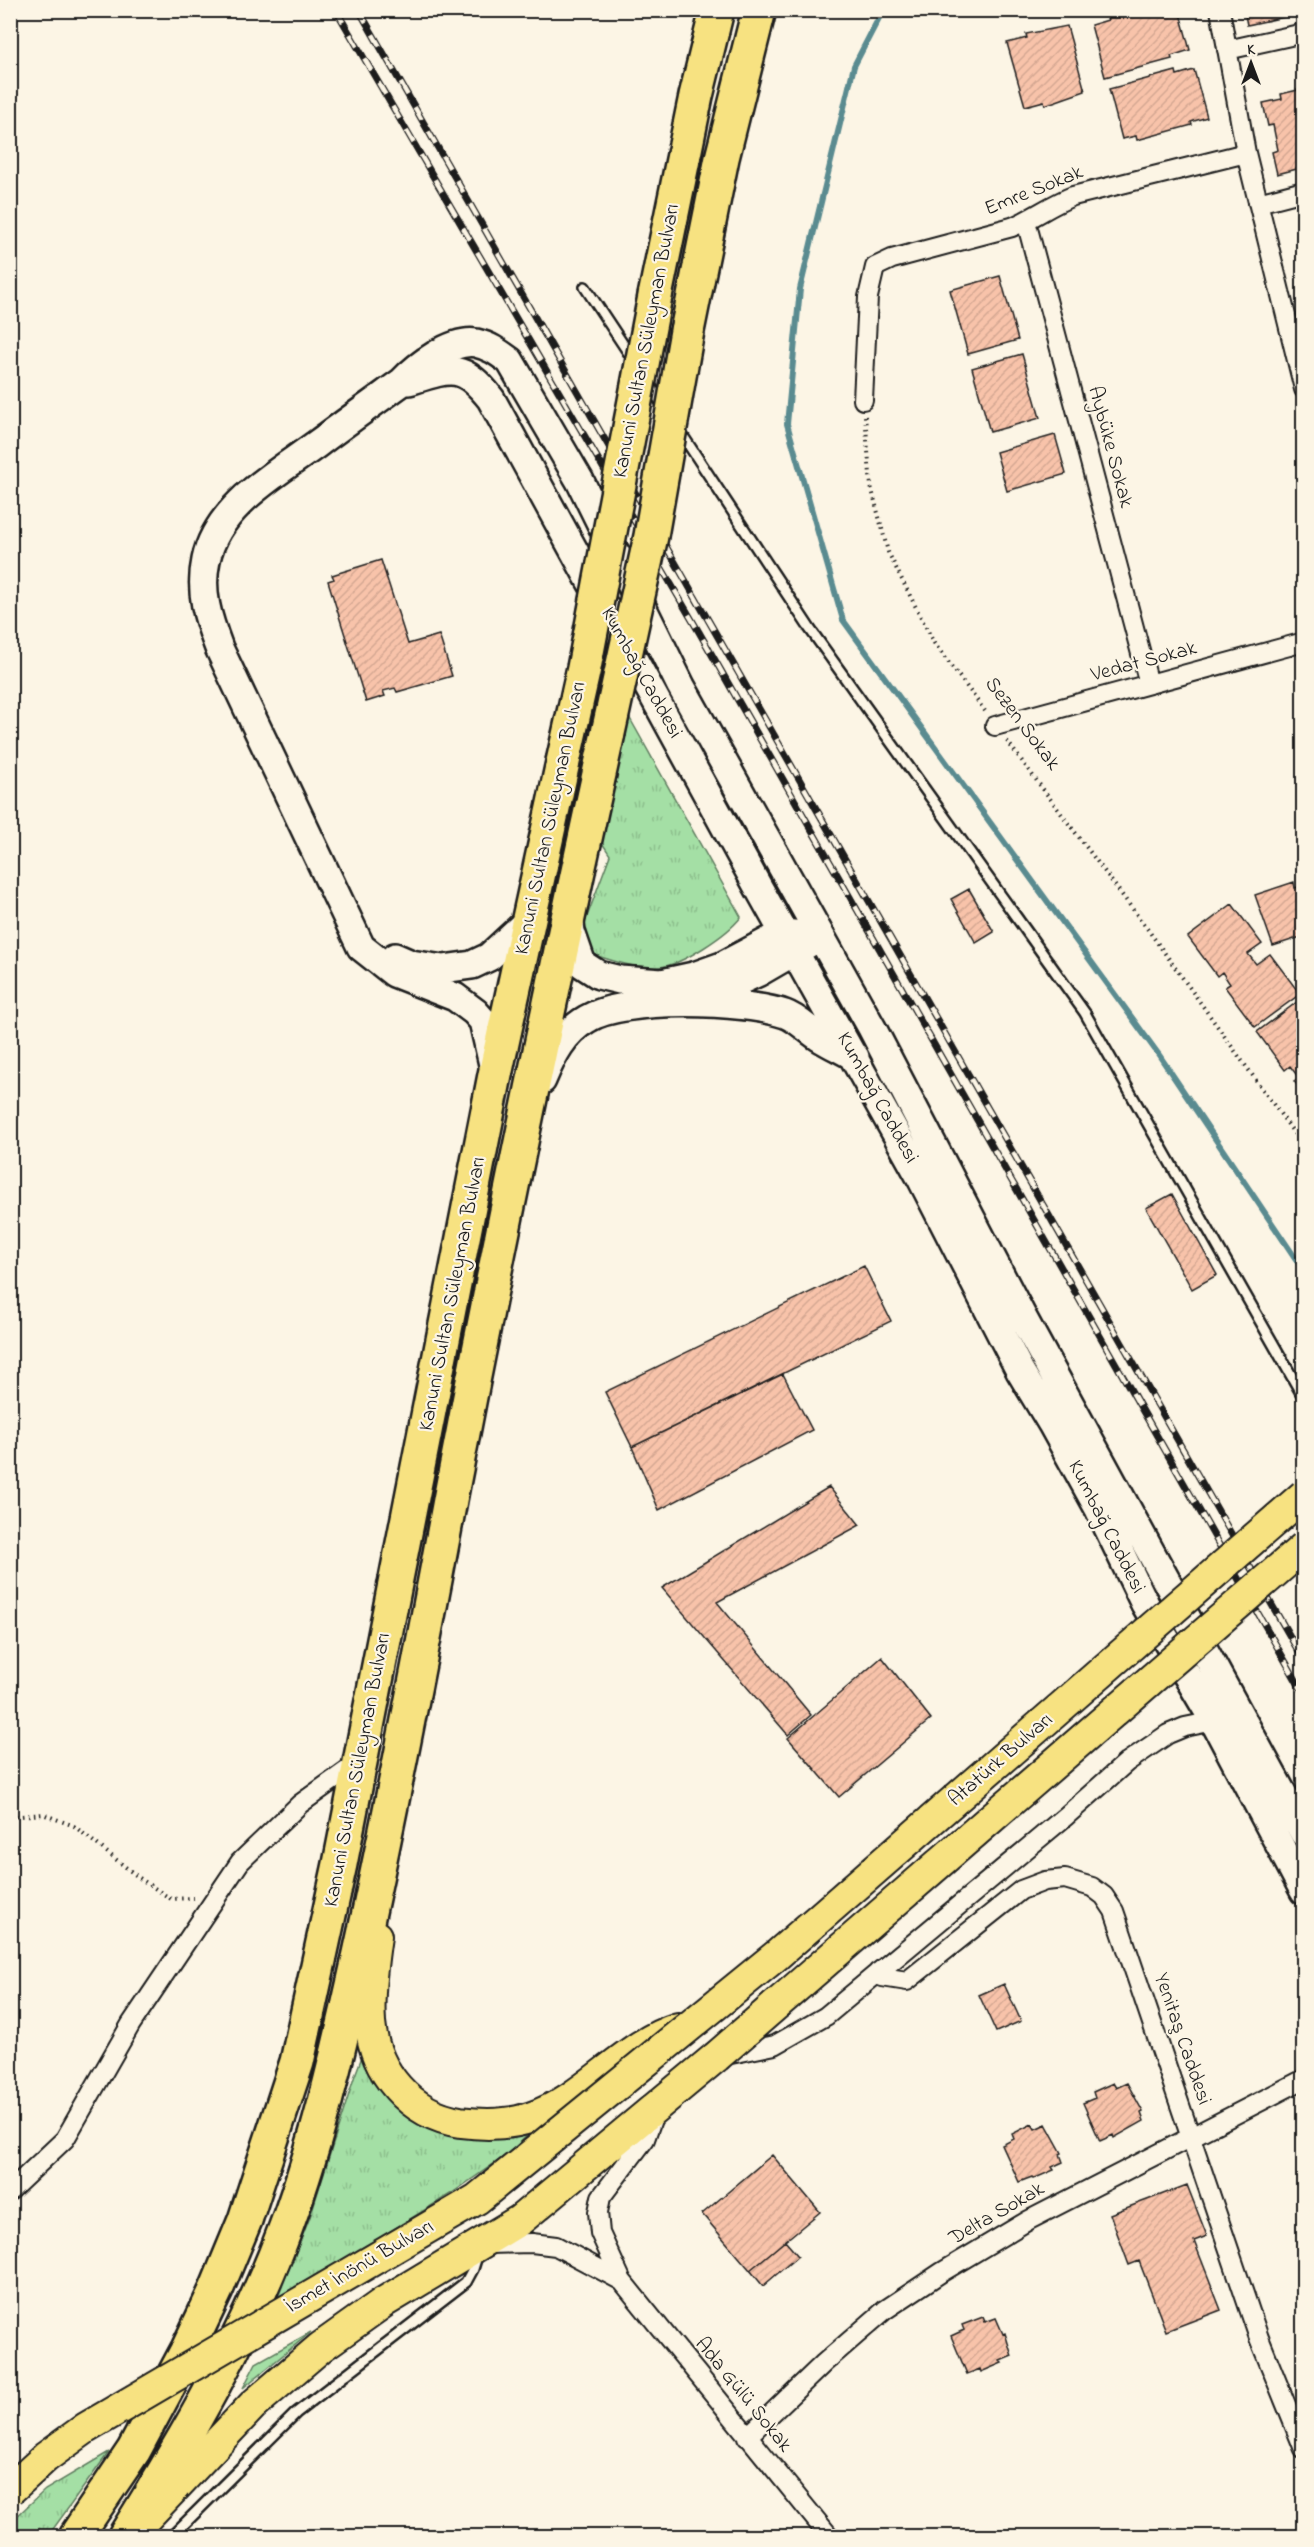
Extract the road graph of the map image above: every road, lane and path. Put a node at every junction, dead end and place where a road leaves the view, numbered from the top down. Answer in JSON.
{"nodes":[{"id":1,"x":717,"y":10,"type":"edge"},
{"id":2,"x":759,"y":10,"type":"edge"},
{"id":3,"x":1220,"y":10,"type":"edge"},
{"id":4,"x":1304,"y":33,"type":"edge"},
{"id":5,"x":1227,"y":50,"type":"junction"},
{"id":6,"x":1246,"y":153,"type":"junction"},
{"id":7,"x":1304,"y":191,"type":"edge"},
{"id":8,"x":1258,"y":203,"type":"junction"},
{"id":9,"x":1026,"y":221,"type":"junction"},
{"id":10,"x":585,"y":286,"type":"dead end"},
{"id":11,"x":1301,"y":368,"type":"edge"},
{"id":12,"x":402,"y":382,"type":"junction"},
{"id":13,"x":1304,"y":389,"type":"edge"},
{"id":14,"x":863,"y":400,"type":"joint"},
{"id":15,"x":1304,"y":642,"type":"edge"},
{"id":16,"x":1149,"y":684,"type":"junction"},
{"id":17,"x":996,"y":726,"type":"junction"},
{"id":18,"x":569,"y":911,"type":"junction"},
{"id":19,"x":348,"y":918,"type":"junction"},
{"id":20,"x":530,"y":919,"type":"junction"},
{"id":21,"x":820,"y":935,"type":"junction"},
{"id":22,"x":790,"y":943,"type":"junction"},
{"id":23,"x":693,"y":1002,"type":"junction"},
{"id":24,"x":855,"y":1057,"type":"junction"},
{"id":25,"x":495,"y":1075,"type":"junction"},
{"id":26,"x":529,"y":1104,"type":"junction"},
{"id":27,"x":1304,"y":1147,"type":"edge"},
{"id":28,"x":1304,"y":1398,"type":"edge"},
{"id":29,"x":1304,"y":1495,"type":"edge"},
{"id":30,"x":1304,"y":1547,"type":"edge"},
{"id":31,"x":1214,"y":1721,"type":"junction"},
{"id":32,"x":360,"y":1761,"type":"junction"},
{"id":33,"x":398,"y":1776,"type":"junction"},
{"id":34,"x":10,"y":1817,"type":"edge"},
{"id":35,"x":1304,"y":1833,"type":"edge"},
{"id":36,"x":1304,"y":1891,"type":"edge"},
{"id":37,"x":216,"y":1897,"type":"junction"},
{"id":38,"x":878,"y":1972,"type":"junction"},
{"id":39,"x":696,"y":2022,"type":"junction"},
{"id":40,"x":716,"y":2056,"type":"junction"},
{"id":41,"x":1304,"y":2079,"type":"edge"},
{"id":42,"x":656,"y":2109,"type":"junction"},
{"id":43,"x":1192,"y":2137,"type":"junction"},
{"id":44,"x":10,"y":2191,"type":"edge"},
{"id":45,"x":480,"y":2245,"type":"junction"},
{"id":46,"x":622,"y":2281,"type":"junction"},
{"id":47,"x":747,"y":2437,"type":"junction"},
{"id":48,"x":1304,"y":2449,"type":"edge"},
{"id":49,"x":10,"y":2490,"type":"edge"},
{"id":50,"x":76,"y":2536,"type":"edge"},
{"id":51,"x":126,"y":2536,"type":"edge"},
{"id":52,"x":172,"y":2536,"type":"edge"},
{"id":53,"x":829,"y":2536,"type":"edge"}],
"edges":[{"from":1,"to":20,"type":"highway","name":"Kanuni Sultan Süleyman Bulvarı","bridge":true},
{"from":2,"to":18,"type":"highway","name":"Kanuni Sultan Süleyman Bulvarı","bridge":true},
{"from":3,"to":5,"type":"street"},
{"from":4,"to":5,"type":"street"},
{"from":5,"to":6,"type":"street"},
{"from":6,"to":8,"type":"street"},
{"from":6,"to":9,"type":"street","name":"Emre Sokak"},
{"from":7,"to":8,"type":"street"},
{"from":8,"to":11,"type":"street"},
{"from":9,"to":14,"type":"street","name":"Emre Sokak"},
{"from":9,"to":16,"type":"street","name":"Aybüke Sokak"},
{"from":10,"to":28,"type":"lane"},
{"from":11,"to":13,"type":"street"},
{"from":12,"to":19,"type":"street","name":"Kumbağ Caddesi"},
{"from":12,"to":21,"type":"street","name":"Kumbağ Caddesi"},
{"from":12,"to":22,"type":"street","name":"Kumbağ Caddesi"},
{"from":14,"to":17,"type":"path","name":"Sezen Sokak"},
{"from":15,"to":16,"type":"street","name":"Vedat Sokak"},
{"from":16,"to":17,"type":"street","name":"Vedat Sokak"},
{"from":17,"to":27,"type":"path","name":"Sezen Sokak"},
{"from":18,"to":22,"type":"street"},
{"from":18,"to":26,"type":"highway","name":"Kanuni Sultan Süleyman Bulvarı"},
{"from":19,"to":20,"type":"street","name":"Kumbağ Caddesi"},
{"from":19,"to":25,"type":"street","name":"Kumbağ Caddesi"},
{"from":20,"to":25,"type":"highway","name":"Kanuni Sultan Süleyman Bulvarı"},
{"from":21,"to":22,"type":"street"},
{"from":21,"to":35,"type":"street","name":"Kumbağ Caddesi"},
{"from":22,"to":23,"type":"street"},
{"from":22,"to":24,"type":"street","name":"Kumbağ Caddesi"},
{"from":23,"to":24,"type":"street"},
{"from":23,"to":26,"type":"street"},
{"from":24,"to":31,"type":"street","name":"Kumbağ Caddesi"},
{"from":25,"to":32,"type":"highway","name":"Kanuni Sultan Süleyman Bulvarı"},
{"from":26,"to":33,"type":"highway","name":"Kanuni Sultan Süleyman Bulvarı"},
{"from":29,"to":39,"type":"main road","name":"Atatürk Bulvarı","bridge":true},
{"from":30,"to":40,"type":"main road","name":"Atatürk Bulvarı","bridge":true},
{"from":31,"to":36,"type":"street","name":"Kumbağ Caddesi"},
{"from":31,"to":38,"type":"street"},
{"from":32,"to":37,"type":"street"},
{"from":32,"to":50,"type":"highway","name":"Kanuni Sultan Süleyman Bulvarı"},
{"from":33,"to":39,"type":"main road"},
{"from":33,"to":51,"type":"highway","name":"Kanuni Sultan Süleyman Bulvarı"},
{"from":34,"to":37,"type":"path"},
{"from":37,"to":44,"type":"street"},
{"from":38,"to":40,"type":"street"},
{"from":38,"to":43,"type":"street","name":"Yenitaş Caddesi"},
{"from":39,"to":49,"type":"main road","name":"İsmet İnönü Bulvarı","bridge":true},
{"from":40,"to":42,"type":"main road","name":"İsmet İnönü Bulvarı"},
{"from":41,"to":43,"type":"street","name":"Delta Sokak"},
{"from":42,"to":45,"type":"main road","name":"İsmet İnönü Bulvarı"},
{"from":42,"to":46,"type":"street"},
{"from":43,"to":47,"type":"street","name":"Delta Sokak"},
{"from":43,"to":48,"type":"street","name":"Yenitaş Caddesi"},
{"from":45,"to":46,"type":"street"},
{"from":45,"to":51,"type":"main road","name":"İsmet İnönü Bulvarı"},
{"from":45,"to":52,"type":"lane"},
{"from":46,"to":47,"type":"street","name":"Ada Gülü Sokak"},
{"from":47,"to":53,"type":"street","name":"Ada Gülü Sokak"}]}
